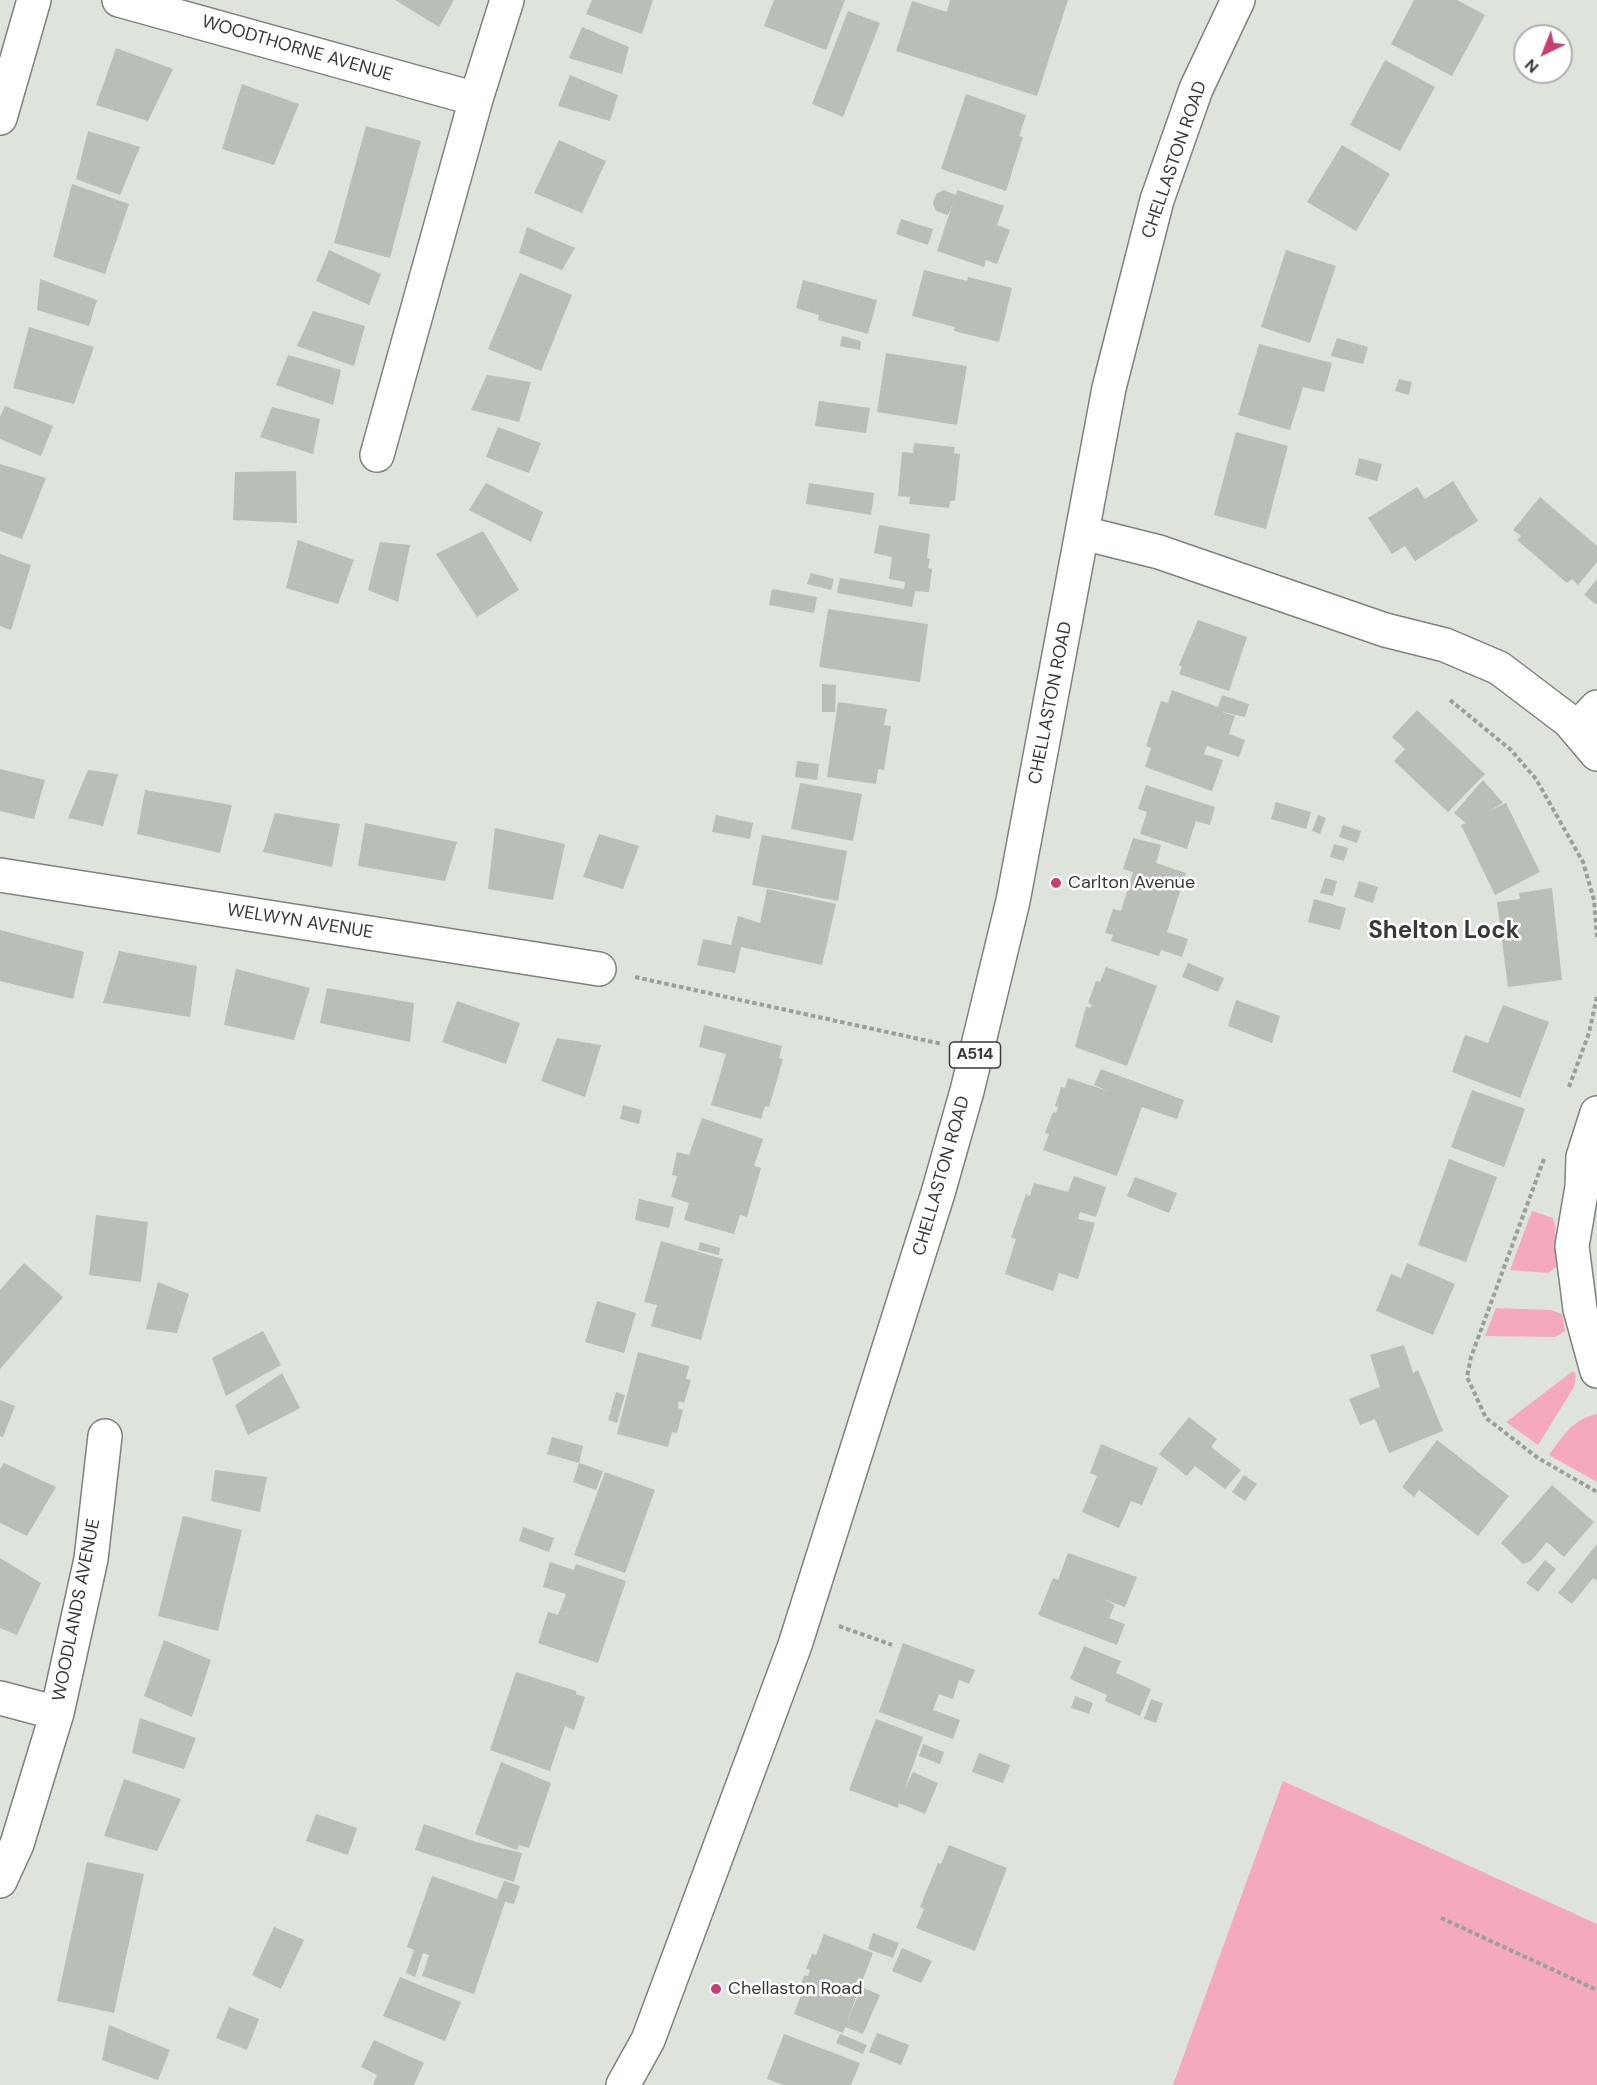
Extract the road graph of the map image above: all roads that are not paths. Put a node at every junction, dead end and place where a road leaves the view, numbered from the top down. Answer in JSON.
{"nodes":[{"id":1,"x":34,"y":0,"type":"edge"},
{"id":2,"x":119,"y":0,"type":"edge"},
{"id":3,"x":507,"y":0,"type":"edge"},
{"id":4,"x":1238,"y":0,"type":"edge"},
{"id":5,"x":476,"y":99,"type":"junction"},
{"id":6,"x":0,"y":118,"type":"edge"},
{"id":7,"x":376,"y":455,"type":"dead end"},
{"id":8,"x":1083,"y":533,"type":"junction"},
{"id":9,"x":1586,"y":718,"type":"edge"},
{"id":10,"x":1597,"y":754,"type":"edge"},
{"id":11,"x":0,"y":875,"type":"edge"},
{"id":12,"x":599,"y":969,"type":"road end"},
{"id":13,"x":1597,"y":1113,"type":"edge"},
{"id":14,"x":1597,"y":1371,"type":"edge"},
{"id":15,"x":105,"y":1436,"type":"dead end"},
{"id":16,"x":0,"y":1698,"type":"edge"},
{"id":17,"x":57,"y":1713,"type":"junction"},
{"id":18,"x":0,"y":1881,"type":"edge"},
{"id":19,"x":623,"y":2085,"type":"edge"}],
"edges":[{"from":1,"to":6,"type":"street"},
{"from":2,"to":5,"type":"street","name":"WOODTHORNE AVENUE"},
{"from":3,"to":5,"type":"street"},
{"from":4,"to":8,"type":"street","name":"CHELLASTON ROAD","number":"A514"},
{"from":5,"to":7,"type":"street"},
{"from":8,"to":9,"type":"street"},
{"from":8,"to":19,"type":"street","name":"CHELLASTON ROAD","number":"A514"},
{"from":9,"to":10,"type":"street"},
{"from":11,"to":12,"type":"street","name":"WELWYN AVENUE"},
{"from":13,"to":14,"type":"street"},
{"from":15,"to":17,"type":"street","name":"WOODLANDS AVENUE"},
{"from":16,"to":17,"type":"street","name":"WOODLANDS AVENUE"},
{"from":17,"to":18,"type":"street","name":"WOODLANDS AVENUE"}]}
